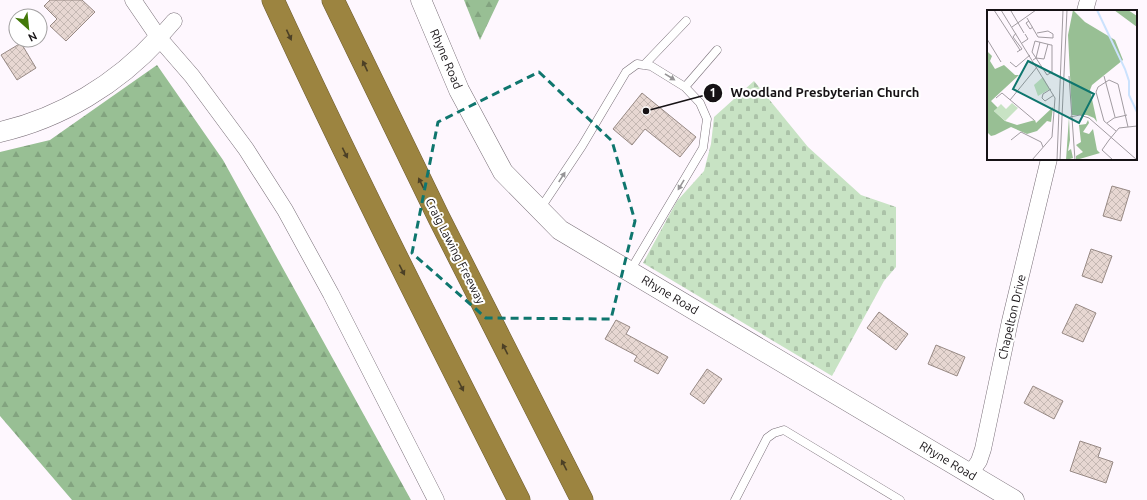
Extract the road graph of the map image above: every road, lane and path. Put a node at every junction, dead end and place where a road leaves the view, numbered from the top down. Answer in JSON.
{"nodes":[{"id":1,"x":133,"y":0,"type":"edge"},
{"id":2,"x":273,"y":0,"type":"edge"},
{"id":3,"x":333,"y":0,"type":"edge"},
{"id":4,"x":421,"y":0,"type":"edge"},
{"id":5,"x":1088,"y":0,"type":"edge"},
{"id":6,"x":1085,"y":10,"type":"edge"},
{"id":7,"x":174,"y":21,"type":"dead end"},
{"id":8,"x":686,"y":21,"type":"dead end"},
{"id":9,"x":159,"y":38,"type":"junction"},
{"id":10,"x":717,"y":50,"type":"dead end"},
{"id":11,"x":644,"y":65,"type":"junction"},
{"id":12,"x":685,"y":87,"type":"junction"},
{"id":13,"x":0,"y":132,"type":"edge"},
{"id":14,"x":1049,"y":160,"type":"edge"},
{"id":15,"x":540,"y":209,"type":"junction"},
{"id":16,"x":630,"y":271,"type":"junction"},
{"id":17,"x":970,"y":474,"type":"junction"},
{"id":18,"x":436,"y":500,"type":"edge"},
{"id":19,"x":519,"y":500,"type":"edge"},
{"id":20,"x":582,"y":500,"type":"edge"},
{"id":21,"x":734,"y":500,"type":"edge"},
{"id":22,"x":900,"y":500,"type":"edge"},
{"id":23,"x":1014,"y":500,"type":"edge"}],
"edges":[{"from":1,"to":9,"type":"street"},
{"from":2,"to":19,"type":"highway","one_way":true},
{"from":20,"to":3,"type":"highway","name":"Craig Lawing Freeway","one_way":true},
{"from":4,"to":15,"type":"street","name":"Rhyne Road"},
{"from":5,"to":6,"type":"street"},
{"from":7,"to":9,"type":"street"},
{"from":8,"to":11,"type":"lane"},
{"from":9,"to":13,"type":"street"},
{"from":9,"to":18,"type":"street"},
{"from":10,"to":12,"type":"lane"},
{"from":11,"to":12,"type":"lane","one_way":true},
{"from":15,"to":11,"type":"lane","one_way":true},
{"from":12,"to":16,"type":"lane","one_way":true},
{"from":14,"to":17,"type":"street","name":"Chapelton Drive"},
{"from":15,"to":16,"type":"street","name":"Rhyne Road"},
{"from":16,"to":17,"type":"street","name":"Rhyne Road"},
{"from":17,"to":23,"type":"street","name":"Rhyne Road"},
{"from":21,"to":22,"type":"lane"}]}
